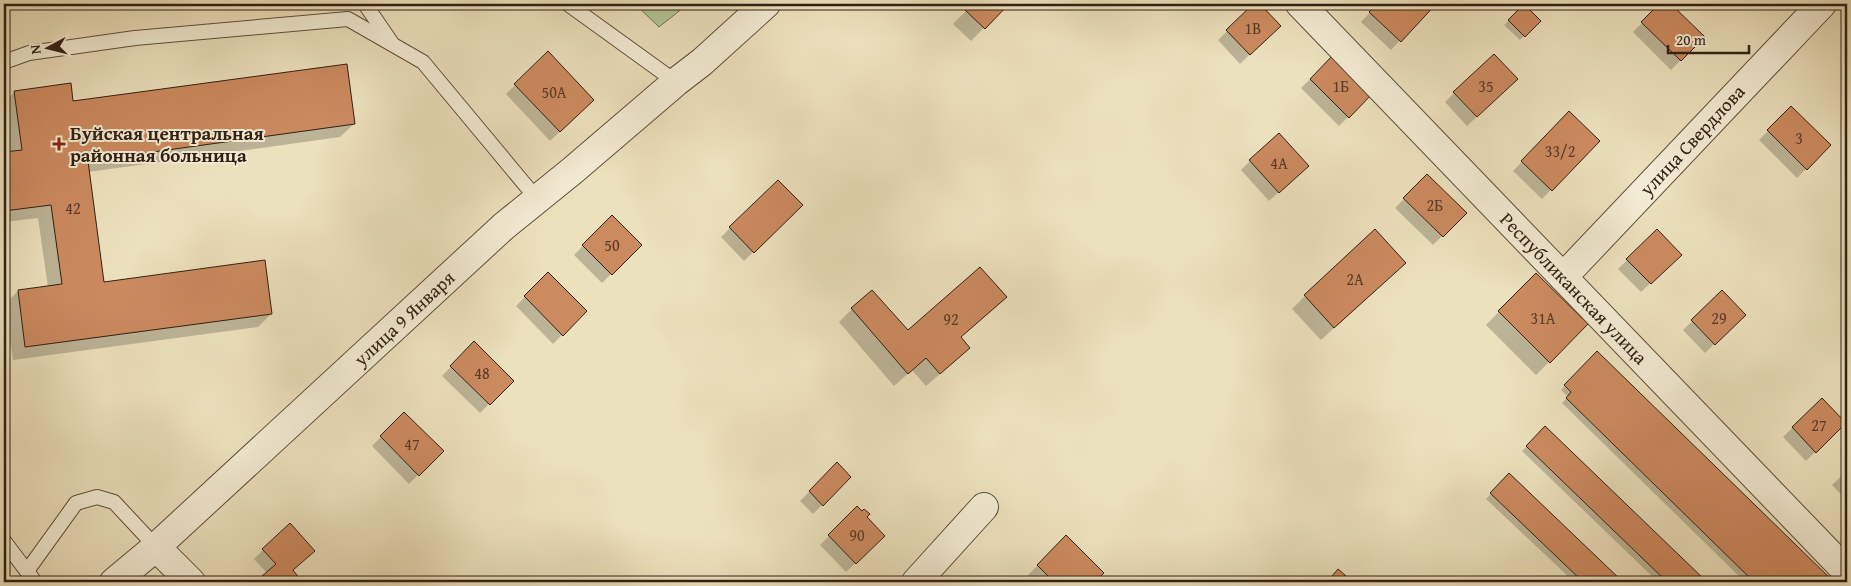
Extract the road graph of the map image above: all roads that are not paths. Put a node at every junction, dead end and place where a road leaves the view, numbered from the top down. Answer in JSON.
{"nodes":[{"id":1,"x":365,"y":4,"type":"edge"},
{"id":2,"x":568,"y":4,"type":"edge"},
{"id":3,"x":766,"y":4,"type":"edge"},
{"id":4,"x":1300,"y":4,"type":"edge"},
{"id":5,"x":1822,"y":4,"type":"edge"},
{"id":6,"x":392,"y":44,"type":"junction"},
{"id":7,"x":4,"y":62,"type":"edge"},
{"id":8,"x":676,"y":82,"type":"junction"},
{"id":9,"x":537,"y":199,"type":"junction"},
{"id":10,"x":1563,"y":277,"type":"junction"},
{"id":11,"x":984,"y":507,"type":"dead end"},
{"id":12,"x":4,"y":541,"type":"edge"},
{"id":13,"x":156,"y":547,"type":"junction"},
{"id":14,"x":27,"y":571,"type":"junction"},
{"id":15,"x":1847,"y":572,"type":"edge"},
{"id":16,"x":35,"y":582,"type":"edge"},
{"id":17,"x":114,"y":582,"type":"edge"},
{"id":18,"x":191,"y":582,"type":"edge"},
{"id":19,"x":916,"y":582,"type":"edge"}],
"edges":[{"from":1,"to":6,"type":"lane"},
{"from":2,"to":8,"type":"lane"},
{"from":3,"to":8,"type":"street","name":"улица 9 Января"},
{"from":4,"to":10,"type":"street","name":"Республиканская улица"},
{"from":5,"to":10,"type":"street","name":"улица Свердлова"},
{"from":6,"to":7,"type":"lane"},
{"from":6,"to":9,"type":"lane"},
{"from":8,"to":9,"type":"street","name":"улица 9 Января"},
{"from":9,"to":13,"type":"street","name":"улица 9 Января"},
{"from":10,"to":15,"type":"street","name":"Республиканская улица"},
{"from":11,"to":19,"type":"street"},
{"from":12,"to":14,"type":"lane"},
{"from":13,"to":14,"type":"lane"},
{"from":13,"to":17,"type":"street","name":"улица 9 Января"},
{"from":13,"to":18,"type":"street"},
{"from":14,"to":16,"type":"lane"}]}
